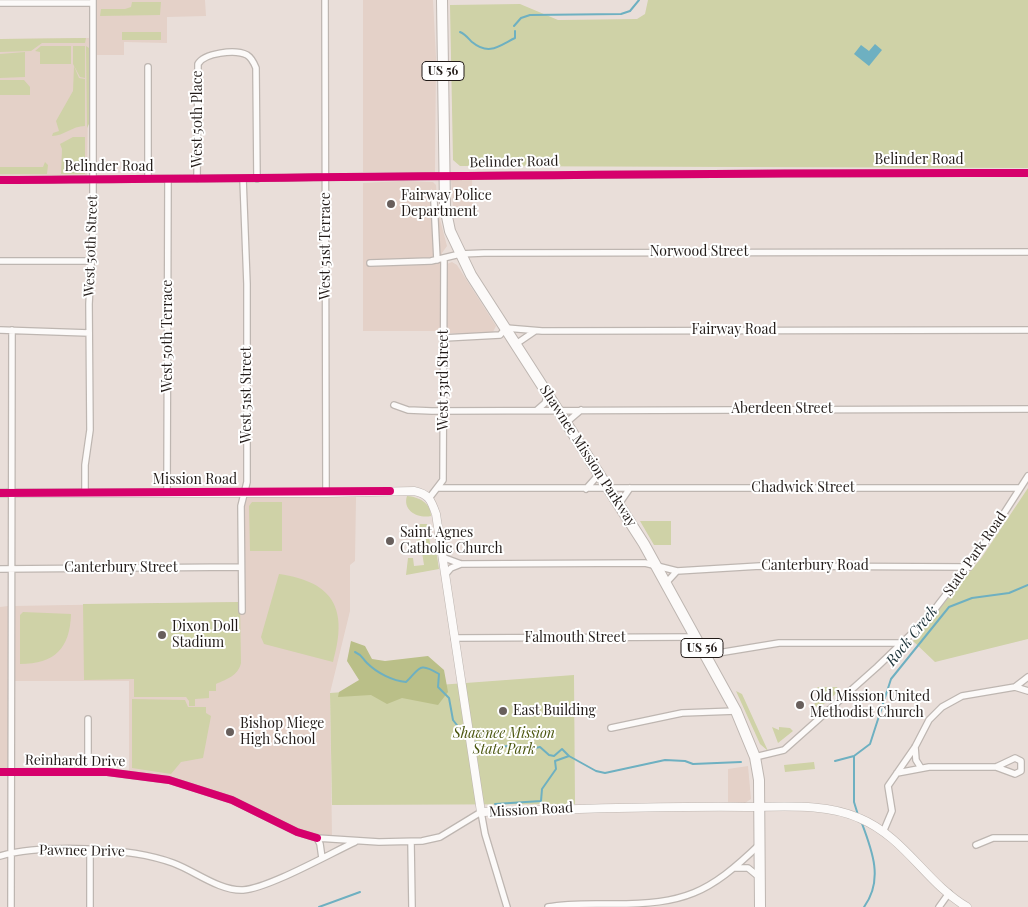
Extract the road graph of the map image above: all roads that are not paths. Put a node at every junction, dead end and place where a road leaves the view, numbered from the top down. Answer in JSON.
{"nodes":[{"id":1,"x":325,"y":0,"type":"edge"},
{"id":2,"x":442,"y":0,"type":"edge"},
{"id":3,"x":93,"y":2,"type":"edge"},
{"id":4,"x":0,"y":3,"type":"edge"},
{"id":5,"x":148,"y":67,"type":"dead end"},
{"id":6,"x":1028,"y":173,"type":"edge"},
{"id":7,"x":443,"y":176,"type":"junction"},
{"id":8,"x":92,"y":179,"type":"junction"},
{"id":9,"x":148,"y":179,"type":"junction"},
{"id":10,"x":168,"y":179,"type":"junction"},
{"id":11,"x":197,"y":179,"type":"junction"},
{"id":12,"x":243,"y":179,"type":"junction"},
{"id":13,"x":256,"y":179,"type":"junction"},
{"id":14,"x":325,"y":179,"type":"junction"},
{"id":15,"x":0,"y":180,"type":"edge"},
{"id":16,"x":444,"y":194,"type":"junction"},
{"id":17,"x":1028,"y":252,"type":"edge"},
{"id":18,"x":460,"y":254,"type":"junction"},
{"id":19,"x":440,"y":259,"type":"junction"},
{"id":20,"x":0,"y":261,"type":"edge"},
{"id":21,"x":92,"y":261,"type":"junction"},
{"id":22,"x":370,"y":263,"type":"dead end"},
{"id":23,"x":506,"y":328,"type":"junction"},
{"id":24,"x":0,"y":330,"type":"edge"},
{"id":25,"x":12,"y":330,"type":"junction"},
{"id":26,"x":535,"y":330,"type":"junction"},
{"id":27,"x":1028,"y":330,"type":"edge"},
{"id":28,"x":89,"y":333,"type":"junction"},
{"id":29,"x":444,"y":338,"type":"junction"},
{"id":30,"x":516,"y":344,"type":"junction"},
{"id":31,"x":548,"y":394,"type":"junction"},
{"id":32,"x":394,"y":405,"type":"dead end"},
{"id":33,"x":1028,"y":409,"type":"edge"},
{"id":34,"x":537,"y":410,"type":"junction"},
{"id":35,"x":559,"y":410,"type":"junction"},
{"id":36,"x":581,"y":410,"type":"junction"},
{"id":37,"x":444,"y":411,"type":"junction"},
{"id":38,"x":566,"y":422,"type":"junction"},
{"id":39,"x":600,"y":473,"type":"junction"},
{"id":40,"x":1028,"y":476,"type":"edge"},
{"id":41,"x":438,"y":488,"type":"junction"},
{"id":42,"x":586,"y":488,"type":"junction"},
{"id":43,"x":610,"y":488,"type":"junction"},
{"id":44,"x":630,"y":488,"type":"junction"},
{"id":45,"x":1020,"y":488,"type":"junction"},
{"id":46,"x":85,"y":492,"type":"junction"},
{"id":47,"x":167,"y":492,"type":"junction"},
{"id":48,"x":244,"y":492,"type":"junction"},
{"id":49,"x":0,"y":493,"type":"edge"},
{"id":50,"x":11,"y":493,"type":"junction"},
{"id":51,"x":326,"y":493,"type":"junction"},
{"id":52,"x":430,"y":497,"type":"junction"},
{"id":53,"x":619,"y":504,"type":"junction"},
{"id":54,"x":442,"y":557,"type":"junction"},
{"id":55,"x":461,"y":564,"type":"junction"},
{"id":56,"x":656,"y":564,"type":"junction"},
{"id":57,"x":968,"y":567,"type":"junction"},
{"id":58,"x":242,"y":568,"type":"junction"},
{"id":59,"x":0,"y":569,"type":"edge"},
{"id":60,"x":11,"y":569,"type":"junction"},
{"id":61,"x":677,"y":571,"type":"junction"},
{"id":62,"x":445,"y":575,"type":"junction"},
{"id":63,"x":666,"y":583,"type":"junction"},
{"id":64,"x":242,"y":611,"type":"dead end"},
{"id":65,"x":696,"y":637,"type":"junction"},
{"id":66,"x":454,"y":638,"type":"junction"},
{"id":67,"x":903,"y":643,"type":"junction"},
{"id":68,"x":706,"y":655,"type":"junction"},
{"id":69,"x":1028,"y":677,"type":"edge"},
{"id":70,"x":1015,"y":687,"type":"junction"},
{"id":71,"x":1028,"y":692,"type":"edge"},
{"id":72,"x":736,"y":710,"type":"junction"},
{"id":73,"x":88,"y":719,"type":"dead end"},
{"id":74,"x":611,"y":728,"type":"dead end"},
{"id":75,"x":915,"y":747,"type":"junction"},
{"id":76,"x":755,"y":757,"type":"junction"},
{"id":77,"x":996,"y":767,"type":"dead end"},
{"id":78,"x":921,"y":768,"type":"junction"},
{"id":79,"x":0,"y":772,"type":"edge"},
{"id":80,"x":11,"y":772,"type":"junction"},
{"id":81,"x":88,"y":772,"type":"junction"},
{"id":82,"x":897,"y":773,"type":"junction"},
{"id":83,"x":760,"y":807,"type":"junction"},
{"id":84,"x":481,"y":812,"type":"junction"},
{"id":85,"x":882,"y":829,"type":"junction"},
{"id":86,"x":317,"y":838,"type":"junction"},
{"id":87,"x":1028,"y":838,"type":"edge"},
{"id":88,"x":356,"y":841,"type":"junction"},
{"id":89,"x":411,"y":842,"type":"junction"},
{"id":90,"x":760,"y":844,"type":"junction"},
{"id":91,"x":976,"y":845,"type":"dead end"},
{"id":92,"x":90,"y":850,"type":"junction"},
{"id":93,"x":11,"y":853,"type":"junction"},
{"id":94,"x":0,"y":856,"type":"edge"},
{"id":95,"x":322,"y":858,"type":"junction"},
{"id":96,"x":735,"y":868,"type":"junction"},
{"id":97,"x":760,"y":879,"type":"junction"},
{"id":98,"x":949,"y":894,"type":"junction"},
{"id":99,"x":11,"y":907,"type":"edge"},
{"id":100,"x":90,"y":907,"type":"edge"},
{"id":101,"x":412,"y":907,"type":"edge"},
{"id":102,"x":507,"y":907,"type":"edge"},
{"id":103,"x":548,"y":907,"type":"edge"},
{"id":104,"x":760,"y":907,"type":"edge"},
{"id":105,"x":939,"y":907,"type":"edge"},
{"id":106,"x":967,"y":907,"type":"edge"}],
"edges":[{"from":1,"to":14,"type":"street","name":"West 51st Terrace"},
{"from":2,"to":7,"type":"highway","name":"Shawnee Mission Parkway","number":"US 56"},
{"from":3,"to":4,"type":"street"},
{"from":3,"to":8,"type":"street","name":"West 50th Street"},
{"from":5,"to":9,"type":"street"},
{"from":6,"to":7,"type":"street","name":"Belinder Road"},
{"from":7,"to":14,"type":"street","name":"Belinder Road"},
{"from":7,"to":16,"type":"highway","name":"Shawnee Mission Parkway","number":"US 56"},
{"from":8,"to":9,"type":"street","name":"Belinder Road"},
{"from":8,"to":15,"type":"street","name":"Belinder Road"},
{"from":8,"to":21,"type":"street","name":"West 50th Street"},
{"from":9,"to":10,"type":"street","name":"Belinder Road"},
{"from":10,"to":11,"type":"street","name":"Belinder Road"},
{"from":10,"to":47,"type":"street","name":"West 50th Terrace"},
{"from":11,"to":12,"type":"street","name":"Belinder Road"},
{"from":11,"to":13,"type":"street","name":"West 50th Place"},
{"from":12,"to":13,"type":"street","name":"Belinder Road"},
{"from":12,"to":48,"type":"street","name":"West 51st Street"},
{"from":13,"to":14,"type":"street","name":"Belinder Road"},
{"from":14,"to":51,"type":"street","name":"West 51st Terrace"},
{"from":16,"to":18,"type":"highway","name":"Shawnee Mission Parkway","number":"US 56"},
{"from":16,"to":19,"type":"street","name":"West 53rd Street"},
{"from":17,"to":18,"type":"street","name":"Norwood Street"},
{"from":18,"to":19,"type":"street","name":"Norwood Street"},
{"from":18,"to":23,"type":"highway","name":"Shawnee Mission Parkway","number":"US 56"},
{"from":19,"to":22,"type":"street","name":"Norwood Street"},
{"from":19,"to":29,"type":"street","name":"West 53rd Street"},
{"from":20,"to":21,"type":"street"},
{"from":21,"to":28,"type":"street","name":"West 50th Street"},
{"from":23,"to":26,"type":"street","name":"Fairway Road"},
{"from":23,"to":29,"type":"street","name":"Fairway Road"},
{"from":23,"to":30,"type":"highway","name":"Shawnee Mission Parkway","number":"US 56"},
{"from":24,"to":25,"type":"street"},
{"from":25,"to":28,"type":"street"},
{"from":25,"to":50,"type":"street"},
{"from":26,"to":27,"type":"street","name":"Fairway Road"},
{"from":26,"to":30,"type":"street"},
{"from":28,"to":46,"type":"street","name":"West 50th Street"},
{"from":29,"to":37,"type":"street","name":"West 53rd Street"},
{"from":30,"to":31,"type":"highway","name":"Shawnee Mission Parkway","number":"US 56"},
{"from":31,"to":34,"type":"street"},
{"from":31,"to":35,"type":"highway","name":"Shawnee Mission Parkway","number":"US 56"},
{"from":32,"to":37,"type":"street","name":"Aberdeen Street"},
{"from":33,"to":36,"type":"street","name":"Aberdeen Street"},
{"from":34,"to":35,"type":"street","name":"Aberdeen Street"},
{"from":34,"to":37,"type":"street","name":"Aberdeen Street"},
{"from":35,"to":36,"type":"street","name":"Aberdeen Street"},
{"from":35,"to":38,"type":"highway","name":"Shawnee Mission Parkway","number":"US 56"},
{"from":36,"to":38,"type":"street"},
{"from":37,"to":41,"type":"street","name":"West 53rd Street"},
{"from":38,"to":39,"type":"highway","name":"Shawnee Mission Parkway","number":"US 56"},
{"from":39,"to":42,"type":"street"},
{"from":39,"to":43,"type":"highway","name":"Shawnee Mission Parkway","number":"US 56"},
{"from":40,"to":45,"type":"street","name":"State Park Road"},
{"from":41,"to":42,"type":"street","name":"Chadwick Street"},
{"from":41,"to":52,"type":"street","name":"West 53rd Street"},
{"from":42,"to":43,"type":"street","name":"Chadwick Street"},
{"from":43,"to":44,"type":"street","name":"Chadwick Street"},
{"from":43,"to":53,"type":"highway","name":"Shawnee Mission Parkway","number":"US 56"},
{"from":44,"to":45,"type":"street","name":"Chadwick Street"},
{"from":44,"to":53,"type":"street"},
{"from":45,"to":57,"type":"street","name":"State Park Road"},
{"from":46,"to":47,"type":"main road","name":"Mission Road"},
{"from":46,"to":50,"type":"main road","name":"Mission Road"},
{"from":47,"to":48,"type":"main road","name":"Mission Road"},
{"from":48,"to":51,"type":"main road","name":"Mission Road"},
{"from":48,"to":58,"type":"street","name":"West 51st Street"},
{"from":49,"to":50,"type":"main road","name":"Mission Road"},
{"from":50,"to":60,"type":"street"},
{"from":51,"to":52,"type":"main road","name":"Mission Road"},
{"from":52,"to":54,"type":"main road","name":"Mission Road"},
{"from":53,"to":56,"type":"highway","name":"Shawnee Mission Parkway","number":"US 56"},
{"from":54,"to":55,"type":"street"},
{"from":54,"to":62,"type":"main road","name":"Mission Road"},
{"from":55,"to":56,"type":"street"},
{"from":55,"to":62,"type":"street"},
{"from":56,"to":61,"type":"street"},
{"from":56,"to":63,"type":"highway","name":"Shawnee Mission Parkway","number":"US 56"},
{"from":57,"to":61,"type":"street","name":"Canterbury Road"},
{"from":57,"to":67,"type":"street","name":"State Park Road"},
{"from":58,"to":60,"type":"street","name":"Canterbury Street"},
{"from":58,"to":64,"type":"street","name":"West 51st Street"},
{"from":59,"to":60,"type":"street","name":"Canterbury Street"},
{"from":60,"to":80,"type":"street"},
{"from":61,"to":63,"type":"street"},
{"from":62,"to":66,"type":"main road","name":"Mission Road"},
{"from":63,"to":65,"type":"highway","name":"Shawnee Mission Parkway","number":"US 56"},
{"from":65,"to":66,"type":"street","name":"Falmouth Street"},
{"from":65,"to":68,"type":"highway","name":"Shawnee Mission Parkway","number":"US 56"},
{"from":66,"to":84,"type":"main road","name":"Mission Road"},
{"from":67,"to":68,"type":"street"},
{"from":67,"to":76,"type":"street","name":"State Park Road"},
{"from":68,"to":72,"type":"highway","name":"Shawnee Mission Parkway","number":"US 56"},
{"from":69,"to":70,"type":"street"},
{"from":70,"to":71,"type":"street"},
{"from":70,"to":75,"type":"street"},
{"from":72,"to":74,"type":"street"},
{"from":72,"to":76,"type":"highway","name":"Shawnee Mission Parkway","number":"US 56"},
{"from":73,"to":81,"type":"street"},
{"from":75,"to":78,"type":"street"},
{"from":75,"to":82,"type":"street"},
{"from":76,"to":83,"type":"highway","name":"Shawnee Mission Parkway","number":"US 56"},
{"from":77,"to":78,"type":"street"},
{"from":78,"to":82,"type":"street"},
{"from":79,"to":80,"type":"street","name":"Reinhardt Drive"},
{"from":80,"to":81,"type":"street","name":"Reinhardt Drive"},
{"from":80,"to":93,"type":"street"},
{"from":81,"to":86,"type":"street","name":"Reinhardt Drive"},
{"from":82,"to":85,"type":"street"},
{"from":83,"to":84,"type":"main road","name":"Mission Road"},
{"from":83,"to":85,"type":"main road","name":"Mission Road"},
{"from":83,"to":90,"type":"highway","name":"Shawnee Mission Parkway","number":"US 56"},
{"from":84,"to":89,"type":"street","name":"Reinhardt Drive"},
{"from":84,"to":102,"type":"street"},
{"from":85,"to":98,"type":"main road","name":"Mission Road"},
{"from":86,"to":88,"type":"street","name":"Reinhardt Drive"},
{"from":86,"to":95,"type":"street"},
{"from":87,"to":91,"type":"street"},
{"from":88,"to":89,"type":"street","name":"Reinhardt Drive"},
{"from":88,"to":95,"type":"street","name":"Pawnee Drive"},
{"from":89,"to":101,"type":"street"},
{"from":90,"to":96,"type":"street"},
{"from":90,"to":97,"type":"highway","name":"Shawnee Mission Parkway","number":"US 56"},
{"from":92,"to":93,"type":"street","name":"Pawnee Drive"},
{"from":92,"to":95,"type":"street","name":"Pawnee Drive"},
{"from":92,"to":100,"type":"street"},
{"from":93,"to":94,"type":"street","name":"Pawnee Drive"},
{"from":93,"to":99,"type":"street"},
{"from":96,"to":97,"type":"street"},
{"from":96,"to":103,"type":"street"},
{"from":97,"to":104,"type":"highway","name":"Shawnee Mission Parkway","number":"US 56"},
{"from":98,"to":105,"type":"street"},
{"from":98,"to":106,"type":"main road","name":"Mission Road"}]}
